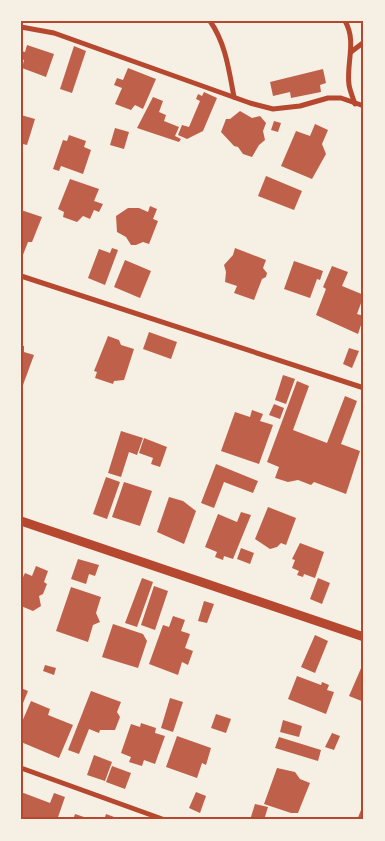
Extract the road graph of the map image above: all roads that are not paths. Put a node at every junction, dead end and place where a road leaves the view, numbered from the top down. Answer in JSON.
{"nodes":[{"id":1,"x":210,"y":21,"type":"edge"},
{"id":2,"x":345,"y":21,"type":"edge"},
{"id":3,"x":21,"y":27,"type":"edge"},
{"id":4,"x":364,"y":42,"type":"edge"},
{"id":5,"x":351,"y":52,"type":"junction"},
{"id":6,"x":234,"y":97,"type":"junction"},
{"id":7,"x":355,"y":104,"type":"junction"},
{"id":8,"x":364,"y":106,"type":"edge"},
{"id":9,"x":21,"y":276,"type":"edge"},
{"id":10,"x":364,"y":388,"type":"edge"},
{"id":11,"x":21,"y":521,"type":"edge"},
{"id":12,"x":364,"y":637,"type":"edge"},
{"id":13,"x":21,"y":768,"type":"edge"},
{"id":14,"x":165,"y":820,"type":"edge"}],
"edges":[{"from":1,"to":6,"type":"street"},
{"from":2,"to":5,"type":"street"},
{"from":3,"to":6,"type":"street"},
{"from":4,"to":5,"type":"street"},
{"from":5,"to":7,"type":"street"},
{"from":6,"to":7,"type":"street"},
{"from":7,"to":8,"type":"street"},
{"from":9,"to":10,"type":"street"},
{"from":11,"to":12,"type":"street"},
{"from":13,"to":14,"type":"street"}]}
